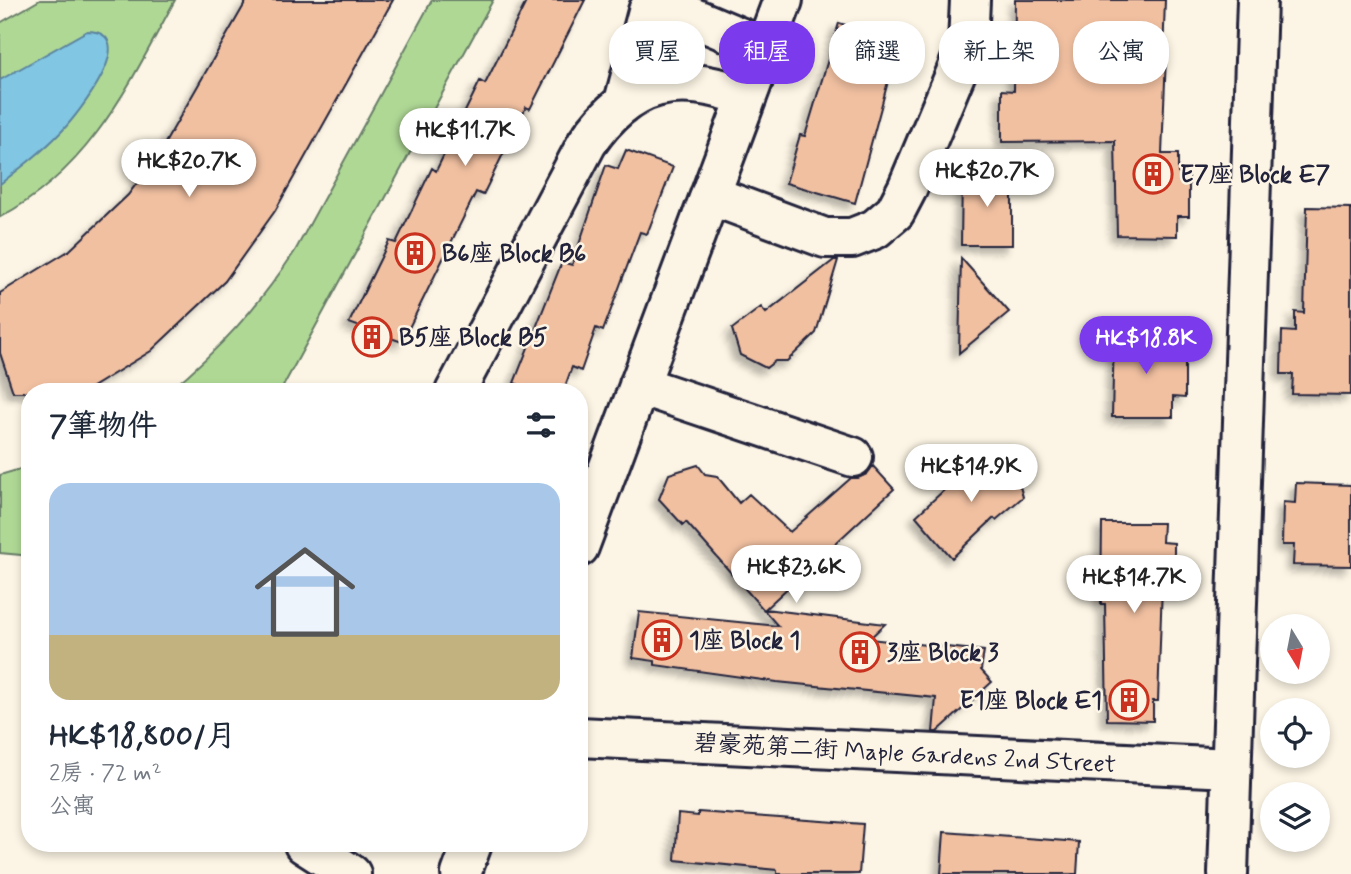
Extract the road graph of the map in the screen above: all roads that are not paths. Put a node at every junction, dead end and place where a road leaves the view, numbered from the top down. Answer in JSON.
{"nodes":[{"id":1,"x":783,"y":0,"type":"edge"},
{"id":2,"x":970,"y":0,"type":"edge"},
{"id":3,"x":1257,"y":0,"type":"edge"},
{"id":4,"x":775,"y":21,"type":"edge"},
{"id":5,"x":719,"y":29,"type":"edge"},
{"id":6,"x":752,"y":84,"type":"edge"},
{"id":7,"x":747,"y":97,"type":"junction"},
{"id":8,"x":624,"y":102,"type":"junction"},
{"id":9,"x":710,"y":195,"type":"junction"},
{"id":10,"x":460,"y":383,"type":"edge"},
{"id":11,"x":639,"y":385,"type":"junction"},
{"id":12,"x":853,"y":457,"type":"dead end"},
{"id":13,"x":588,"y":524,"type":"edge"},
{"id":14,"x":588,"y":737,"type":"edge"},
{"id":15,"x":1231,"y":768,"type":"junction"},
{"id":16,"x":317,"y":852,"type":"edge"},
{"id":17,"x":469,"y":852,"type":"edge"},
{"id":18,"x":351,"y":874,"type":"edge"},
{"id":19,"x":461,"y":874,"type":"edge"},
{"id":20,"x":1228,"y":874,"type":"edge"}],
"edges":[{"from":1,"to":4,"type":"lane"},
{"from":2,"to":9,"type":"lane"},
{"from":3,"to":15,"type":"lane"},
{"from":5,"to":8,"type":"lane"},
{"from":6,"to":7,"type":"lane"},
{"from":7,"to":8,"type":"lane"},
{"from":7,"to":9,"type":"lane"},
{"from":8,"to":10,"type":"lane"},
{"from":9,"to":11,"type":"lane"},
{"from":11,"to":12,"type":"lane"},
{"from":11,"to":13,"type":"lane"},
{"from":14,"to":15,"type":"lane","name":"碧豪苑第二街 Maple Gardens 2nd Street"},
{"from":15,"to":20,"type":"lane"},
{"from":16,"to":18,"type":"lane"},
{"from":17,"to":19,"type":"lane"}]}
